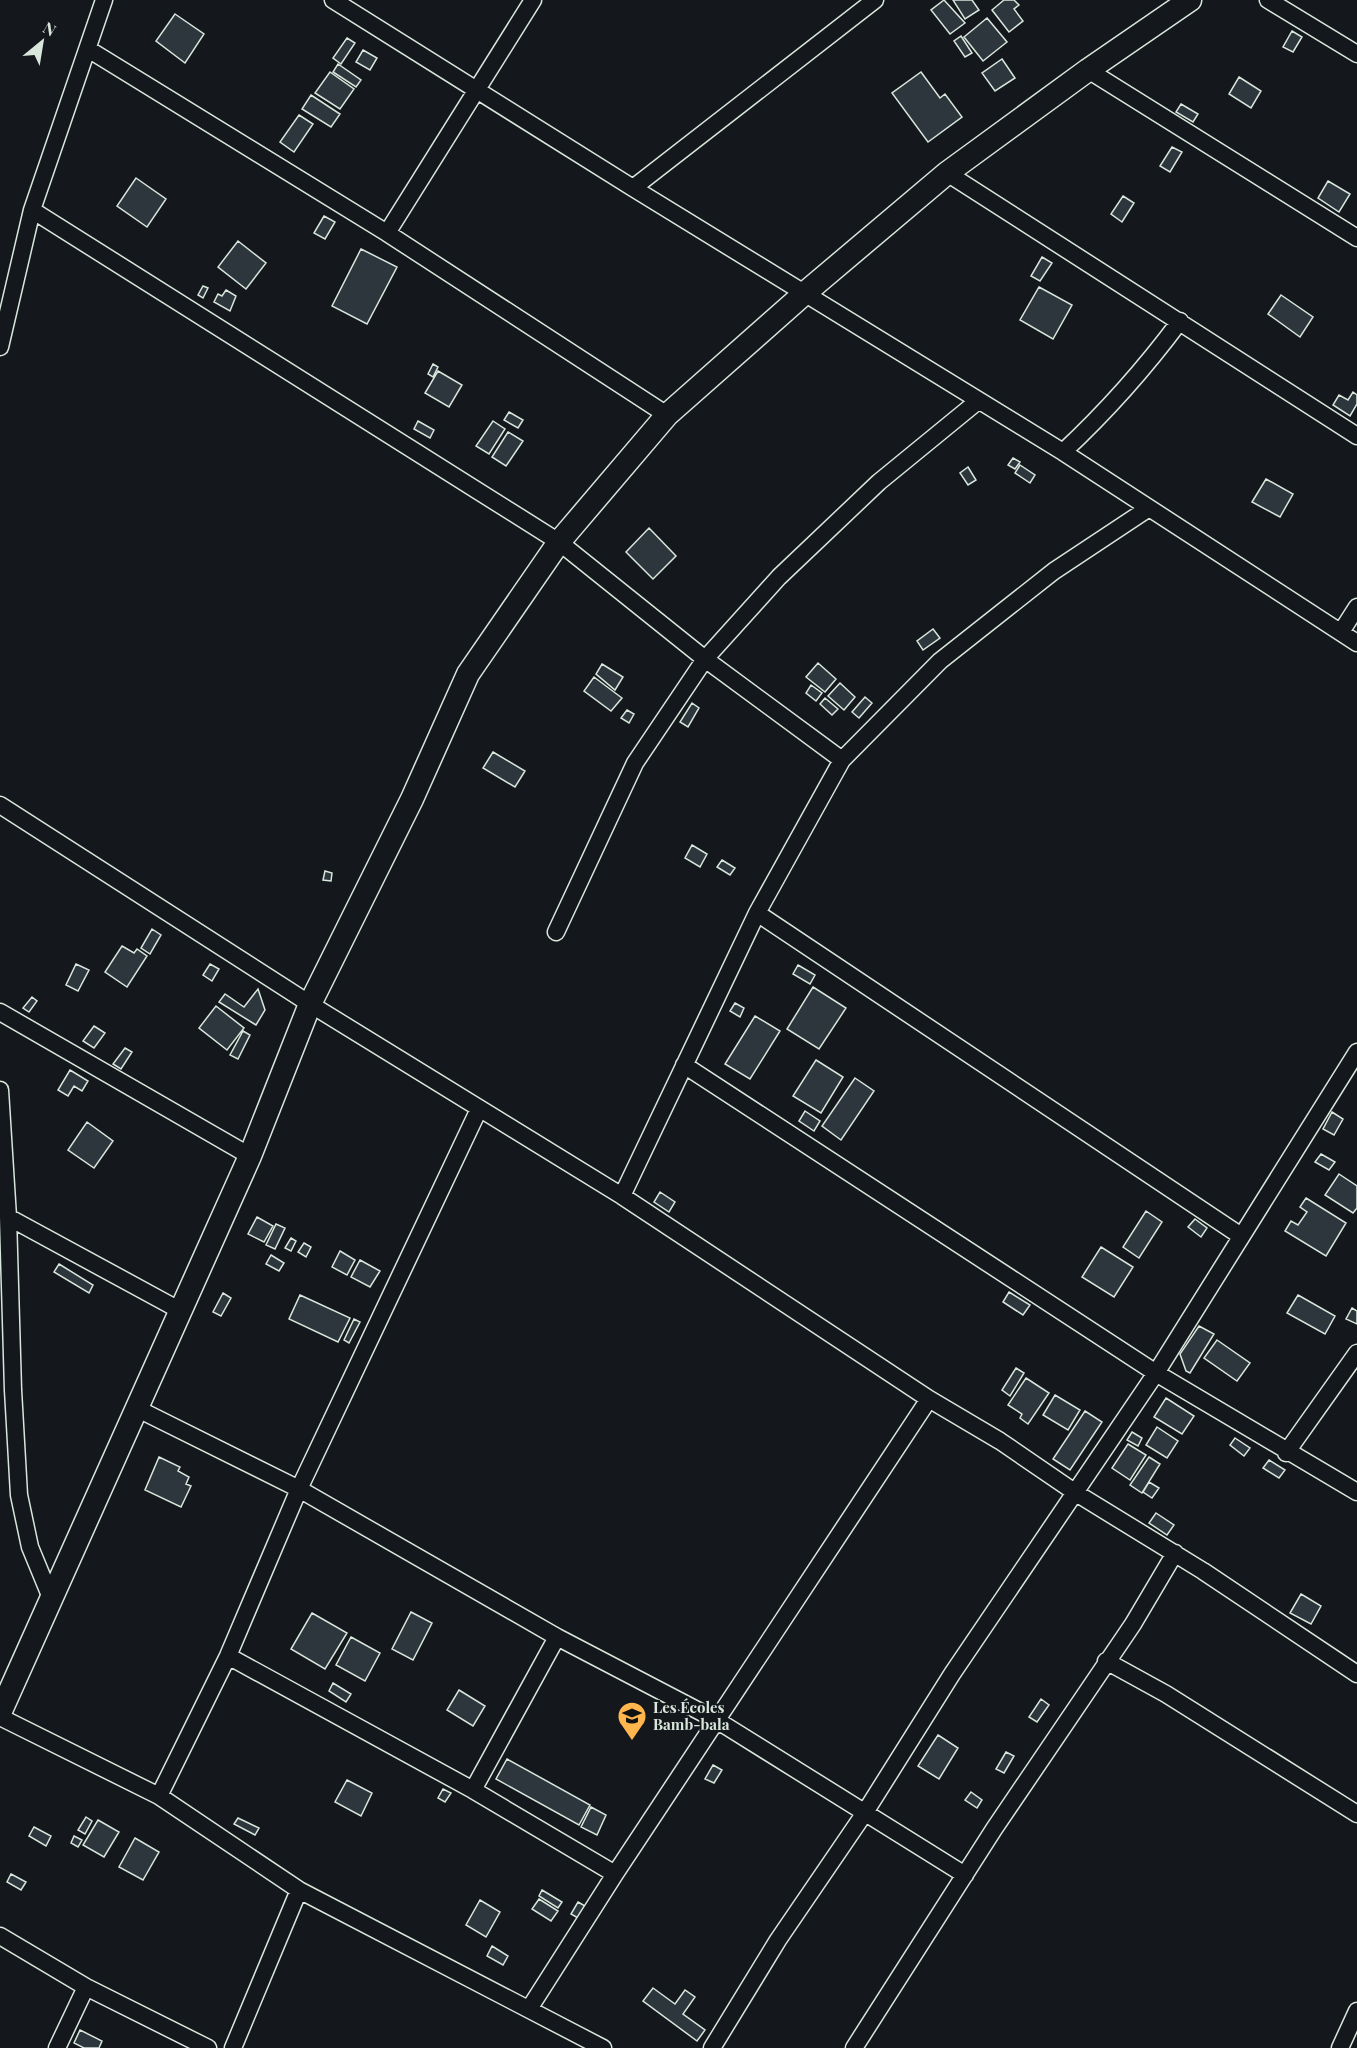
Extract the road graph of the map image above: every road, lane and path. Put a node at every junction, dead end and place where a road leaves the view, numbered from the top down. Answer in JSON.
{"nodes":[{"id":1,"x":104,"y":0,"type":"edge"},
{"id":2,"x":333,"y":0,"type":"edge"},
{"id":3,"x":532,"y":0,"type":"edge"},
{"id":4,"x":875,"y":0,"type":"edge"},
{"id":5,"x":1190,"y":0,"type":"edge"},
{"id":6,"x":1268,"y":0,"type":"edge"},
{"id":7,"x":88,"y":49,"type":"junction"},
{"id":8,"x":1357,"y":54,"type":"edge"},
{"id":9,"x":1088,"y":70,"type":"junction"},
{"id":10,"x":477,"y":90,"type":"junction"},
{"id":11,"x":946,"y":173,"type":"junction"},
{"id":12,"x":633,"y":188,"type":"junction"},
{"id":13,"x":32,"y":210,"type":"junction"},
{"id":14,"x":387,"y":233,"type":"junction"},
{"id":15,"x":1357,"y":238,"type":"edge"},
{"id":16,"x":805,"y":293,"type":"junction"},
{"id":17,"x":1180,"y":321,"type":"junction"},
{"id":18,"x":0,"y":347,"type":"edge"},
{"id":19,"x":978,"y":401,"type":"junction"},
{"id":20,"x":667,"y":415,"type":"junction"},
{"id":21,"x":1357,"y":436,"type":"edge"},
{"id":22,"x":1063,"y":452,"type":"junction"},
{"id":23,"x":1149,"y":508,"type":"junction"},
{"id":24,"x":559,"y":542,"type":"junction"},
{"id":25,"x":1357,"y":607,"type":"edge"},
{"id":26,"x":1341,"y":632,"type":"junction"},
{"id":27,"x":1357,"y":643,"type":"edge"},
{"id":28,"x":705,"y":659,"type":"junction"},
{"id":29,"x":842,"y":760,"type":"junction"},
{"id":30,"x":0,"y":805,"type":"edge"},
{"id":31,"x":757,"y":913,"type":"junction"},
{"id":32,"x":556,"y":932,"type":"dead end"},
{"id":33,"x":310,"y":1004,"type":"junction"},
{"id":34,"x":0,"y":1012,"type":"edge"},
{"id":35,"x":1357,"y":1052,"type":"edge"},
{"id":36,"x":684,"y":1065,"type":"junction"},
{"id":37,"x":0,"y":1090,"type":"edge"},
{"id":38,"x":479,"y":1109,"type":"junction"},
{"id":39,"x":250,"y":1156,"type":"junction"},
{"id":40,"x":622,"y":1196,"type":"junction"},
{"id":41,"x":8,"y":1217,"type":"junction"},
{"id":42,"x":1241,"y":1236,"type":"junction"},
{"id":43,"x":181,"y":1311,"type":"junction"},
{"id":44,"x":1357,"y":1353,"type":"edge"},
{"id":45,"x":1156,"y":1373,"type":"junction"},
{"id":46,"x":929,"y":1399,"type":"junction"},
{"id":47,"x":138,"y":1409,"type":"junction"},
{"id":48,"x":1286,"y":1453,"type":"junction"},
{"id":49,"x":299,"y":1490,"type":"junction"},
{"id":50,"x":1357,"y":1492,"type":"edge"},
{"id":51,"x":1076,"y":1493,"type":"junction"},
{"id":52,"x":1175,"y":1553,"type":"junction"},
{"id":53,"x":51,"y":1598,"type":"junction"},
{"id":54,"x":557,"y":1637,"type":"junction"},
{"id":55,"x":228,"y":1656,"type":"junction"},
{"id":56,"x":1106,"y":1661,"type":"junction"},
{"id":57,"x":1357,"y":1674,"type":"edge"},
{"id":58,"x":0,"y":1713,"type":"edge"},
{"id":59,"x":0,"y":1718,"type":"edge"},
{"id":60,"x":718,"y":1721,"type":"junction"},
{"id":61,"x":473,"y":1790,"type":"junction"},
{"id":62,"x":159,"y":1796,"type":"junction"},
{"id":63,"x":864,"y":1814,"type":"junction"},
{"id":64,"x":1357,"y":1814,"type":"edge"},
{"id":65,"x":615,"y":1874,"type":"junction"},
{"id":66,"x":965,"y":1875,"type":"junction"},
{"id":67,"x":299,"y":1890,"type":"junction"},
{"id":68,"x":0,"y":1936,"type":"edge"},
{"id":69,"x":86,"y":1987,"type":"junction"},
{"id":70,"x":529,"y":2009,"type":"junction"},
{"id":71,"x":1357,"y":2011,"type":"edge"},
{"id":72,"x":57,"y":2048,"type":"edge"},
{"id":73,"x":208,"y":2048,"type":"edge"},
{"id":74,"x":233,"y":2048,"type":"edge"},
{"id":75,"x":603,"y":2048,"type":"edge"},
{"id":76,"x":712,"y":2048,"type":"edge"},
{"id":77,"x":854,"y":2048,"type":"edge"},
{"id":78,"x":1340,"y":2048,"type":"edge"}],
"edges":[{"from":1,"to":7,"type":"street"},
{"from":2,"to":10,"type":"street"},
{"from":3,"to":10,"type":"street"},
{"from":4,"to":12,"type":"street"},
{"from":5,"to":9,"type":"street"},
{"from":6,"to":8,"type":"street"},
{"from":7,"to":13,"type":"street"},
{"from":7,"to":14,"type":"street"},
{"from":9,"to":11,"type":"street"},
{"from":9,"to":15,"type":"street"},
{"from":10,"to":12,"type":"street"},
{"from":10,"to":14,"type":"street"},
{"from":11,"to":16,"type":"street"},
{"from":11,"to":17,"type":"street"},
{"from":12,"to":16,"type":"street"},
{"from":13,"to":18,"type":"street"},
{"from":13,"to":24,"type":"street"},
{"from":14,"to":20,"type":"street"},
{"from":16,"to":19,"type":"street"},
{"from":16,"to":20,"type":"street"},
{"from":17,"to":21,"type":"street"},
{"from":17,"to":22,"type":"street"},
{"from":19,"to":22,"type":"street"},
{"from":19,"to":28,"type":"street"},
{"from":20,"to":24,"type":"street"},
{"from":22,"to":23,"type":"street"},
{"from":23,"to":26,"type":"street"},
{"from":23,"to":29,"type":"street"},
{"from":24,"to":28,"type":"street"},
{"from":24,"to":33,"type":"street"},
{"from":25,"to":26,"type":"street"},
{"from":26,"to":27,"type":"street"},
{"from":28,"to":29,"type":"street"},
{"from":28,"to":32,"type":"street"},
{"from":29,"to":31,"type":"street"},
{"from":30,"to":33,"type":"street"},
{"from":31,"to":36,"type":"street"},
{"from":31,"to":42,"type":"street"},
{"from":33,"to":38,"type":"street"},
{"from":33,"to":39,"type":"street"},
{"from":34,"to":39,"type":"street"},
{"from":35,"to":42,"type":"street"},
{"from":36,"to":40,"type":"street"},
{"from":36,"to":45,"type":"street"},
{"from":37,"to":41,"type":"street"},
{"from":38,"to":40,"type":"street"},
{"from":38,"to":49,"type":"street"},
{"from":39,"to":43,"type":"street"},
{"from":40,"to":46,"type":"street"},
{"from":41,"to":43,"type":"street"},
{"from":41,"to":53,"type":"street"},
{"from":42,"to":45,"type":"street"},
{"from":43,"to":47,"type":"street"},
{"from":44,"to":48,"type":"street"},
{"from":45,"to":48,"type":"street"},
{"from":45,"to":51,"type":"street"},
{"from":46,"to":51,"type":"street"},
{"from":46,"to":60,"type":"street"},
{"from":47,"to":49,"type":"street"},
{"from":47,"to":53,"type":"street"},
{"from":48,"to":50,"type":"street"},
{"from":49,"to":54,"type":"street"},
{"from":49,"to":55,"type":"street"},
{"from":51,"to":52,"type":"street"},
{"from":51,"to":63,"type":"street"},
{"from":52,"to":56,"type":"street"},
{"from":52,"to":57,"type":"street"},
{"from":53,"to":58,"type":"street"},
{"from":54,"to":60,"type":"street"},
{"from":54,"to":61,"type":"street"},
{"from":55,"to":61,"type":"street"},
{"from":55,"to":62,"type":"street"},
{"from":56,"to":64,"type":"street"},
{"from":56,"to":66,"type":"street"},
{"from":59,"to":62,"type":"street"},
{"from":60,"to":63,"type":"street"},
{"from":60,"to":65,"type":"street"},
{"from":61,"to":65,"type":"street"},
{"from":62,"to":67,"type":"street"},
{"from":63,"to":66,"type":"street"},
{"from":63,"to":76,"type":"street"},
{"from":65,"to":70,"type":"street"},
{"from":66,"to":77,"type":"street"},
{"from":67,"to":70,"type":"street"},
{"from":67,"to":74,"type":"street"},
{"from":68,"to":69,"type":"street"},
{"from":69,"to":72,"type":"street"},
{"from":69,"to":73,"type":"street"},
{"from":70,"to":75,"type":"street"},
{"from":71,"to":78,"type":"street"}]}
